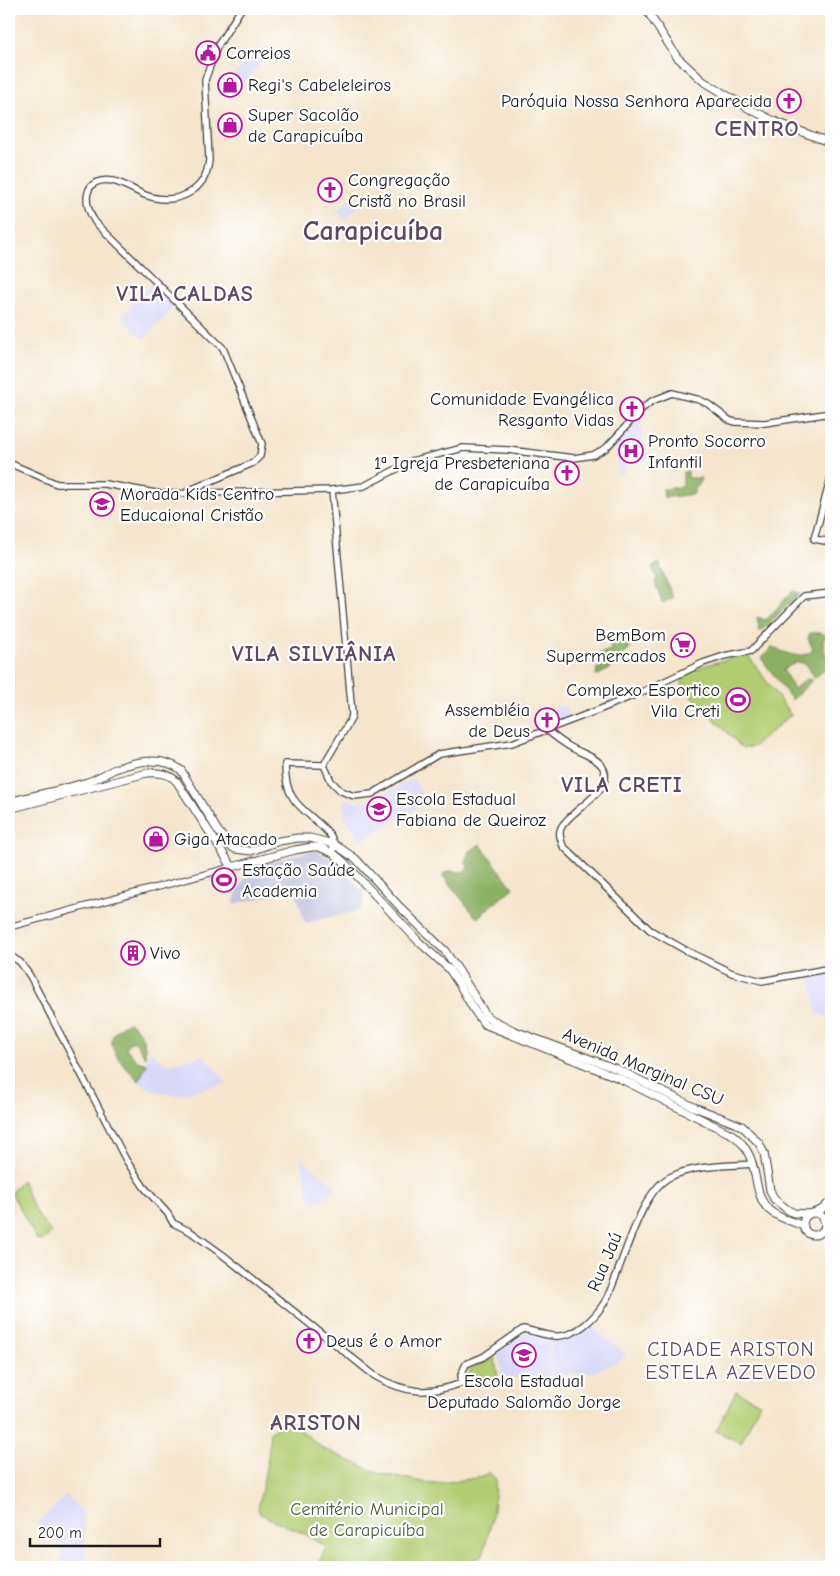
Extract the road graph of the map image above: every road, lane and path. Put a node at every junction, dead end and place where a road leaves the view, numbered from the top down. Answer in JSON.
{"nodes":[{"id":1,"x":241,"y":9,"type":"edge"},
{"id":2,"x":646,"y":9,"type":"edge"},
{"id":3,"x":831,"y":143,"type":"edge"},
{"id":4,"x":830,"y":413,"type":"edge"},
{"id":5,"x":831,"y":426,"type":"edge"},
{"id":6,"x":9,"y":464,"type":"edge"},
{"id":7,"x":831,"y":477,"type":"edge"},
{"id":8,"x":332,"y":490,"type":"junction"},
{"id":9,"x":186,"y":492,"type":"junction"},
{"id":10,"x":831,"y":542,"type":"edge"},
{"id":11,"x":831,"y":593,"type":"edge"},
{"id":12,"x":548,"y":730,"type":"junction"},
{"id":13,"x":134,"y":764,"type":"junction"},
{"id":14,"x":324,"y":766,"type":"junction"},
{"id":15,"x":147,"y":773,"type":"junction"},
{"id":16,"x":9,"y":802,"type":"edge"},
{"id":17,"x":9,"y":809,"type":"edge"},
{"id":18,"x":334,"y":844,"type":"junction"},
{"id":19,"x":240,"y":850,"type":"junction"},
{"id":20,"x":333,"y":853,"type":"junction"},
{"id":21,"x":227,"y":860,"type":"junction"},
{"id":22,"x":245,"y":864,"type":"junction"},
{"id":23,"x":232,"y":867,"type":"junction"},
{"id":24,"x":9,"y":927,"type":"edge"},
{"id":25,"x":9,"y":955,"type":"edge"},
{"id":26,"x":831,"y":968,"type":"edge"},
{"id":27,"x":753,"y":1164,"type":"junction"},
{"id":28,"x":831,"y":1201,"type":"edge"},
{"id":29,"x":812,"y":1213,"type":"junction"},
{"id":30,"x":831,"y":1214,"type":"edge"},
{"id":31,"x":824,"y":1221,"type":"junction"},
{"id":32,"x":804,"y":1226,"type":"junction"}],
"edges":[{"from":1,"to":9,"type":"street"},
{"from":2,"to":3,"type":"main road"},
{"from":4,"to":5,"type":"street"},
{"from":4,"to":8,"type":"street"},
{"from":6,"to":9,"type":"street"},
{"from":7,"to":10,"type":"street"},
{"from":8,"to":9,"type":"street"},
{"from":8,"to":14,"type":"street"},
{"from":11,"to":12,"type":"street"},
{"from":12,"to":14,"type":"street"},
{"from":12,"to":26,"type":"street"},
{"from":13,"to":15,"type":"main road"},
{"from":13,"to":16,"type":"main road"},
{"from":13,"to":19,"type":"main road"},
{"from":14,"to":18,"type":"street"},
{"from":15,"to":17,"type":"main road"},
{"from":15,"to":21,"type":"main road"},
{"from":18,"to":19,"type":"main road","name":"Avenida Marginal CSU"},
{"from":18,"to":20,"type":"street"},
{"from":18,"to":29,"type":"main road","name":"Avenida Marginal CSU"},
{"from":19,"to":21,"type":"main road"},
{"from":19,"to":22,"type":"main road"},
{"from":20,"to":22,"type":"main road","name":"Avenida Marginal CSU"},
{"from":20,"to":27,"type":"main road","name":"Avenida Marginal CSU"},
{"from":21,"to":23,"type":"main road"},
{"from":22,"to":23,"type":"main road","name":"Avenida Marginal CSU"},
{"from":23,"to":24,"type":"street"},
{"from":25,"to":27,"type":"street","name":"Rua Jaú"},
{"from":27,"to":32,"type":"main road","name":"Avenida Marginal CSU"},
{"from":28,"to":29,"type":"main road"},
{"from":29,"to":31,"type":"main road"},
{"from":29,"to":32,"type":"main road"},
{"from":30,"to":31,"type":"main road"},
{"from":31,"to":32,"type":"main road"}]}
